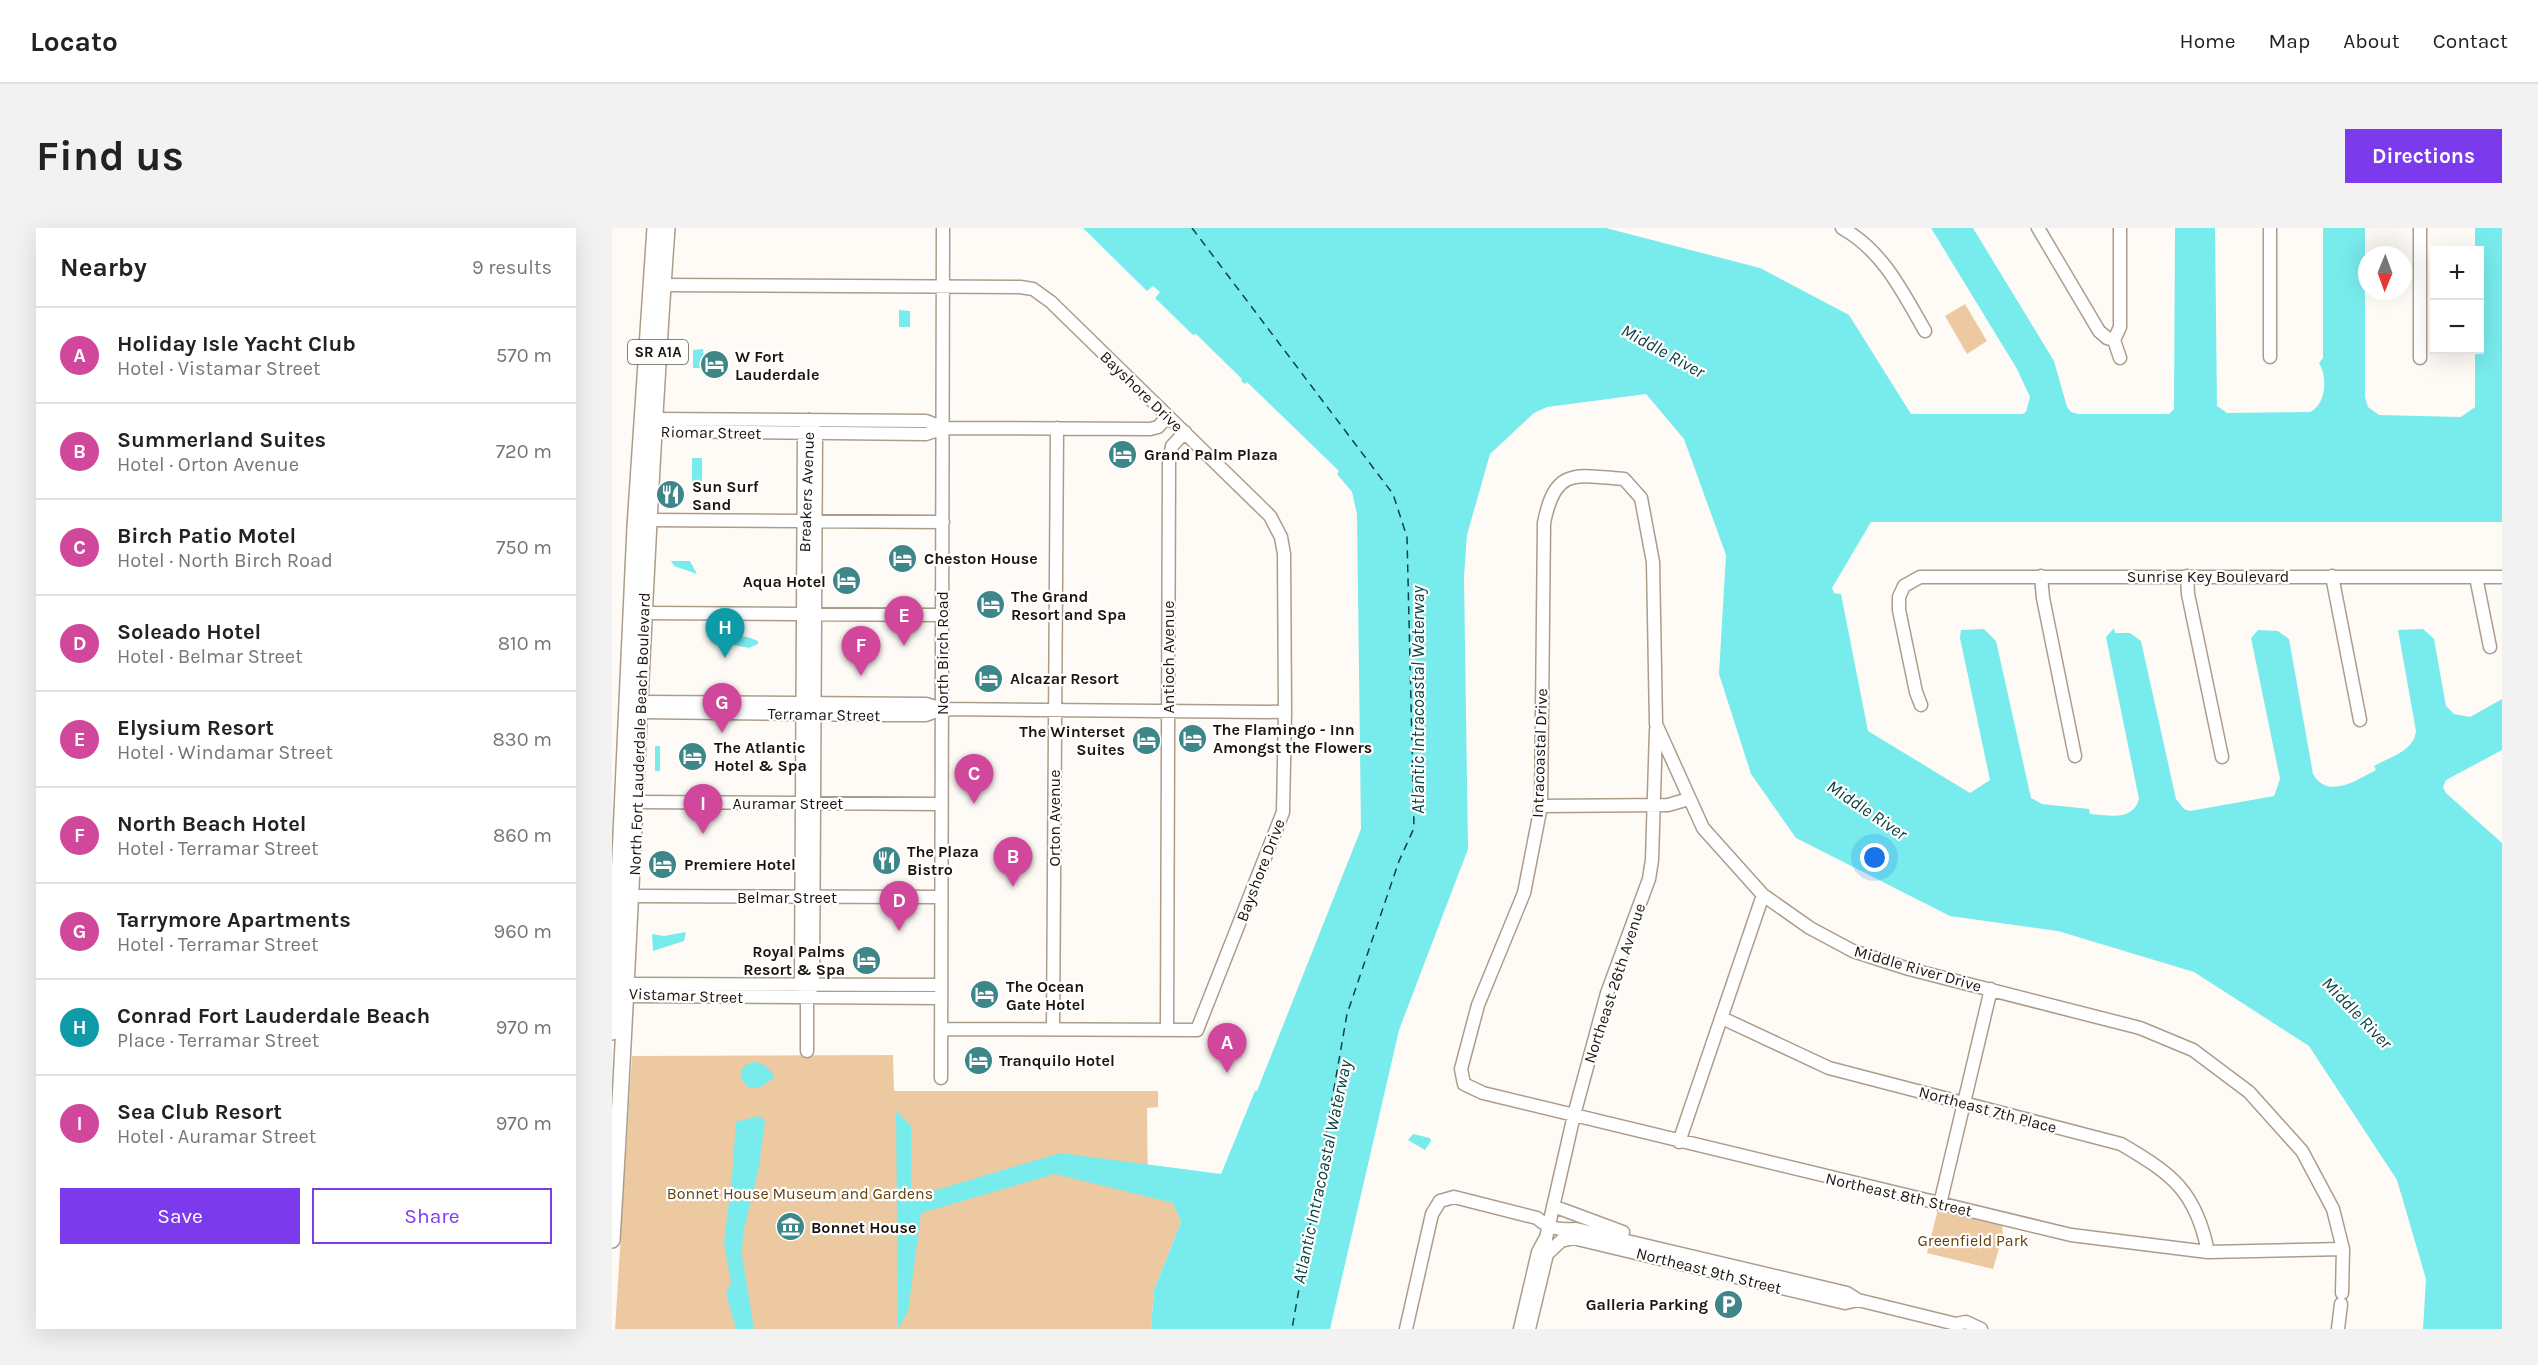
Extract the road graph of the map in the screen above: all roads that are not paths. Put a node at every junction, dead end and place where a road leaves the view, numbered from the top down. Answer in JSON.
{"nodes":[{"id":1,"x":655,"y":228,"type":"edge"},
{"id":2,"x":667,"y":228,"type":"edge"},
{"id":3,"x":943,"y":228,"type":"edge"},
{"id":4,"x":1842,"y":228,"type":"edge"},
{"id":5,"x":2038,"y":228,"type":"edge"},
{"id":6,"x":2120,"y":228,"type":"edge"},
{"id":7,"x":2270,"y":228,"type":"edge"},
{"id":8,"x":2420,"y":228,"type":"edge"},
{"id":9,"x":656,"y":285,"type":"junction"},
{"id":10,"x":943,"y":287,"type":"junction"},
{"id":11,"x":1925,"y":330,"type":"dead end"},
{"id":12,"x":2114,"y":340,"type":"junction"},
{"id":13,"x":2270,"y":357,"type":"dead end"},
{"id":14,"x":2121,"y":358,"type":"dead end"},
{"id":15,"x":2420,"y":358,"type":"dead end"},
{"id":16,"x":1168,"y":416,"type":"junction"},
{"id":17,"x":809,"y":420,"type":"junction"},
{"id":18,"x":649,"y":425,"type":"junction"},
{"id":19,"x":944,"y":428,"type":"junction"},
{"id":20,"x":1057,"y":428,"type":"junction"},
{"id":21,"x":1185,"y":432,"type":"junction"},
{"id":22,"x":810,"y":433,"type":"junction"},
{"id":23,"x":1593,"y":476,"type":"joint"},
{"id":24,"x":648,"y":520,"type":"junction"},
{"id":25,"x":809,"y":520,"type":"junction"},
{"id":26,"x":943,"y":522,"type":"junction"},
{"id":27,"x":2041,"y":576,"type":"junction"},
{"id":28,"x":2187,"y":576,"type":"junction"},
{"id":29,"x":2332,"y":576,"type":"junction"},
{"id":30,"x":2476,"y":577,"type":"junction"},
{"id":31,"x":2502,"y":577,"type":"edge"},
{"id":32,"x":644,"y":613,"type":"junction"},
{"id":33,"x":803,"y":614,"type":"junction"},
{"id":34,"x":816,"y":614,"type":"junction"},
{"id":35,"x":942,"y":615,"type":"junction"},
{"id":36,"x":2490,"y":647,"type":"dead end"},
{"id":37,"x":1921,"y":705,"type":"dead end"},
{"id":38,"x":636,"y":707,"type":"junction"},
{"id":39,"x":802,"y":708,"type":"junction"},
{"id":40,"x":816,"y":709,"type":"junction"},
{"id":41,"x":942,"y":709,"type":"junction"},
{"id":42,"x":1055,"y":710,"type":"junction"},
{"id":43,"x":1168,"y":712,"type":"junction"},
{"id":44,"x":1286,"y":712,"type":"junction"},
{"id":45,"x":2360,"y":720,"type":"dead end"},
{"id":46,"x":1656,"y":724,"type":"junction"},
{"id":47,"x":2075,"y":756,"type":"dead end"},
{"id":48,"x":2222,"y":757,"type":"dead end"},
{"id":49,"x":1689,"y":799,"type":"junction"},
{"id":50,"x":636,"y":802,"type":"junction"},
{"id":51,"x":801,"y":803,"type":"junction"},
{"id":52,"x":815,"y":803,"type":"junction"},
{"id":53,"x":940,"y":804,"type":"junction"},
{"id":54,"x":1655,"y":805,"type":"junction"},
{"id":55,"x":1541,"y":806,"type":"junction"},
{"id":56,"x":1763,"y":895,"type":"junction"},
{"id":57,"x":632,"y":896,"type":"junction"},
{"id":58,"x":808,"y":897,"type":"junction"},
{"id":59,"x":941,"y":897,"type":"junction"},
{"id":60,"x":807,"y":985,"type":"junction"},
{"id":61,"x":1991,"y":989,"type":"junction"},
{"id":62,"x":623,"y":990,"type":"junction"},
{"id":63,"x":676,"y":990,"type":"junction"},
{"id":64,"x":874,"y":991,"type":"junction"},
{"id":65,"x":941,"y":992,"type":"junction"},
{"id":66,"x":807,"y":997,"type":"junction"},
{"id":67,"x":1722,"y":1017,"type":"junction"},
{"id":68,"x":940,"y":1029,"type":"junction"},
{"id":69,"x":1053,"y":1029,"type":"junction"},
{"id":70,"x":1167,"y":1030,"type":"junction"},
{"id":71,"x":612,"y":1032,"type":"edge"},
{"id":72,"x":807,"y":1051,"type":"dead end"},
{"id":73,"x":940,"y":1078,"type":"dead end"},
{"id":74,"x":1464,"y":1084,"type":"joint"},
{"id":75,"x":1963,"y":1103,"type":"junction"},
{"id":76,"x":1574,"y":1115,"type":"junction"},
{"id":77,"x":1679,"y":1142,"type":"junction"},
{"id":78,"x":1940,"y":1204,"type":"junction"},
{"id":79,"x":1553,"y":1206,"type":"junction"},
{"id":80,"x":1561,"y":1230,"type":"junction"},
{"id":81,"x":1547,"y":1232,"type":"junction"},
{"id":82,"x":1573,"y":1238,"type":"junction"},
{"id":83,"x":612,"y":1240,"type":"edge"},
{"id":84,"x":1633,"y":1241,"type":"junction"},
{"id":85,"x":2343,"y":1249,"type":"junction"},
{"id":86,"x":2208,"y":1252,"type":"junction"},
{"id":87,"x":1547,"y":1254,"type":"junction"},
{"id":88,"x":1858,"y":1300,"type":"junction"},
{"id":89,"x":1958,"y":1327,"type":"edge"},
{"id":90,"x":1406,"y":1329,"type":"edge"},
{"id":91,"x":1520,"y":1329,"type":"edge"},
{"id":92,"x":1529,"y":1329,"type":"edge"},
{"id":93,"x":1981,"y":1329,"type":"edge"},
{"id":94,"x":2338,"y":1329,"type":"edge"}],
"edges":[{"from":1,"to":9,"type":"main road","name":"North Fort Lauderdale Beach Boulevard","number":"SR A1A"},
{"from":2,"to":9,"type":"main road","name":"North Fort Lauderdale Beach Boulevard","number":"SR A1A"},
{"from":3,"to":10,"type":"street","name":"North Birch Road"},
{"from":4,"to":11,"type":"street"},
{"from":5,"to":12,"type":"street"},
{"from":6,"to":12,"type":"street"},
{"from":7,"to":13,"type":"street"},
{"from":8,"to":15,"type":"street"},
{"from":9,"to":10,"type":"street","name":"Bayshore Drive"},
{"from":9,"to":18,"type":"main road","name":"North Fort Lauderdale Beach Boulevard","number":"SR A1A"},
{"from":10,"to":16,"type":"street","name":"Bayshore Drive"},
{"from":10,"to":19,"type":"street","name":"North Birch Road"},
{"from":12,"to":14,"type":"street"},
{"from":16,"to":20,"type":"street","name":"Riomar Street"},
{"from":16,"to":21,"type":"street","name":"Bayshore Drive"},
{"from":17,"to":18,"type":"street","name":"Riomar Street"},
{"from":17,"to":19,"type":"street","name":"Riomar Street"},
{"from":17,"to":22,"type":"street","name":"Breakers Avenue"},
{"from":18,"to":22,"type":"street","name":"Riomar Street"},
{"from":18,"to":24,"type":"main road","name":"North Fort Lauderdale Beach Boulevard","number":"SR A1A"},
{"from":18,"to":38,"type":"main road","name":"North Fort Lauderdale Beach Boulevard","number":"SR A1A"},
{"from":19,"to":20,"type":"street","name":"Riomar Street"},
{"from":19,"to":22,"type":"street","name":"Riomar Street"},
{"from":19,"to":26,"type":"street","name":"North Birch Road"},
{"from":20,"to":42,"type":"street","name":"Orton Avenue"},
{"from":21,"to":43,"type":"street","name":"Antioch Avenue"},
{"from":21,"to":44,"type":"street","name":"Bayshore Drive"},
{"from":22,"to":25,"type":"street","name":"Breakers Avenue"},
{"from":23,"to":46,"type":"street","name":"Middle River Drive"},
{"from":23,"to":55,"type":"street","name":"Intracoastal Drive"},
{"from":24,"to":25,"type":"street"},
{"from":24,"to":32,"type":"main road","name":"North Fort Lauderdale Beach Boulevard","number":"SR A1A"},
{"from":25,"to":26,"type":"street"},
{"from":25,"to":33,"type":"street","name":"Breakers Avenue"},
{"from":25,"to":34,"type":"street","name":"Breakers Avenue"},
{"from":26,"to":35,"type":"street","name":"North Birch Road"},
{"from":27,"to":28,"type":"street","name":"Sunrise Key Boulevard"},
{"from":27,"to":37,"type":"street","name":"Sunrise Key Boulevard"},
{"from":27,"to":47,"type":"street"},
{"from":28,"to":29,"type":"street","name":"Sunrise Key Boulevard"},
{"from":28,"to":48,"type":"street"},
{"from":29,"to":30,"type":"street","name":"Sunrise Key Boulevard"},
{"from":29,"to":45,"type":"street"},
{"from":30,"to":31,"type":"street","name":"Sunrise Key Boulevard"},
{"from":30,"to":36,"type":"street"},
{"from":32,"to":33,"type":"street"},
{"from":32,"to":38,"type":"main road","name":"North Fort Lauderdale Beach Boulevard","number":"SR A1A"},
{"from":33,"to":34,"type":"street"},
{"from":33,"to":39,"type":"street","name":"Breakers Avenue"},
{"from":34,"to":35,"type":"street"},
{"from":34,"to":40,"type":"street","name":"Breakers Avenue"},
{"from":35,"to":41,"type":"street","name":"North Birch Road"},
{"from":38,"to":39,"type":"street","name":"Terramar Street"},
{"from":38,"to":50,"type":"main road","name":"North Fort Lauderdale Beach Boulevard","number":"SR A1A"},
{"from":38,"to":62,"type":"main road","name":"North Fort Lauderdale Beach Boulevard","number":"SR A1A"},
{"from":39,"to":40,"type":"street","name":"Terramar Street"},
{"from":39,"to":51,"type":"street","name":"Breakers Avenue"},
{"from":40,"to":41,"type":"street","name":"Terramar Street"},
{"from":40,"to":52,"type":"street","name":"Breakers Avenue"},
{"from":41,"to":42,"type":"street","name":"Terramar Street"},
{"from":41,"to":53,"type":"street","name":"North Birch Road"},
{"from":42,"to":43,"type":"street","name":"Terramar Street"},
{"from":42,"to":69,"type":"street","name":"Orton Avenue"},
{"from":43,"to":44,"type":"street","name":"Terramar Street"},
{"from":43,"to":70,"type":"street","name":"Antioch Avenue"},
{"from":44,"to":70,"type":"street","name":"Bayshore Drive"},
{"from":46,"to":49,"type":"street","name":"Middle River Drive"},
{"from":46,"to":54,"type":"street","name":"Northeast 26th Avenue"},
{"from":49,"to":54,"type":"street"},
{"from":49,"to":56,"type":"street","name":"Middle River Drive"},
{"from":50,"to":51,"type":"street","name":"Auramar Street"},
{"from":50,"to":57,"type":"main road","name":"North Fort Lauderdale Beach Boulevard","number":"SR A1A"},
{"from":51,"to":52,"type":"street","name":"Auramar Street"},
{"from":51,"to":58,"type":"street","name":"Breakers Avenue"},
{"from":52,"to":53,"type":"street","name":"Auramar Street"},
{"from":52,"to":58,"type":"street","name":"Breakers Avenue"},
{"from":53,"to":59,"type":"street","name":"North Birch Road"},
{"from":54,"to":55,"type":"street"},
{"from":54,"to":76,"type":"street","name":"Northeast 26th Avenue"},
{"from":55,"to":74,"type":"street","name":"Intracoastal Drive"},
{"from":56,"to":61,"type":"street","name":"Middle River Drive"},
{"from":56,"to":67,"type":"street"},
{"from":57,"to":58,"type":"street","name":"Belmar Street"},
{"from":57,"to":62,"type":"main road","name":"North Fort Lauderdale Beach Boulevard","number":"SR A1A"},
{"from":58,"to":59,"type":"street","name":"Belmar Street"},
{"from":58,"to":60,"type":"street","name":"Breakers Avenue"},
{"from":59,"to":65,"type":"street","name":"North Birch Road"},
{"from":60,"to":63,"type":"street","name":"Vistamar Street"},
{"from":60,"to":64,"type":"street","name":"Vistamar Street"},
{"from":60,"to":66,"type":"street","name":"Breakers Avenue"},
{"from":61,"to":75,"type":"street"},
{"from":61,"to":85,"type":"street","name":"Middle River Drive"},
{"from":62,"to":63,"type":"street","name":"Vistamar Street"},
{"from":62,"to":71,"type":"main road","name":"North Fort Lauderdale Beach Boulevard","number":"SR A1A"},
{"from":62,"to":83,"type":"main road","name":"North Fort Lauderdale Beach Boulevard","number":"SR A1A"},
{"from":63,"to":66,"type":"street","name":"Vistamar Street"},
{"from":64,"to":65,"type":"street","name":"Vistamar Street"},
{"from":64,"to":66,"type":"street","name":"Vistamar Street"},
{"from":65,"to":68,"type":"street","name":"North Birch Road"},
{"from":66,"to":72,"type":"street","name":"Breakers Avenue"},
{"from":67,"to":75,"type":"street","name":"Northeast 7th Place"},
{"from":67,"to":77,"type":"street"},
{"from":68,"to":69,"type":"street"},
{"from":68,"to":73,"type":"street","name":"North Birch Road"},
{"from":69,"to":70,"type":"street"},
{"from":74,"to":76,"type":"street","name":"Northeast 8th Street"},
{"from":75,"to":78,"type":"street"},
{"from":75,"to":86,"type":"street","name":"Northeast 7th Place"},
{"from":76,"to":77,"type":"street","name":"Northeast 8th Street"},
{"from":76,"to":79,"type":"street","name":"Northeast 26th Avenue"},
{"from":77,"to":78,"type":"street","name":"Northeast 8th Street"},
{"from":78,"to":86,"type":"street","name":"Northeast 8th Street"},
{"from":79,"to":81,"type":"street","name":"Northeast 26th Avenue"},
{"from":79,"to":84,"type":"street","name":"Northeast 9th Street"},
{"from":80,"to":81,"type":"street","name":"Northeast 9th Street"},
{"from":80,"to":82,"type":"street","name":"Northeast 9th Street"},
{"from":80,"to":84,"type":"street","name":"Northeast 9th Street"},
{"from":81,"to":87,"type":"street","name":"Northeast 26th Avenue"},
{"from":81,"to":90,"type":"street","name":"Northeast 9th Street"},
{"from":81,"to":91,"type":"street","name":"Northeast 26th Avenue"},
{"from":82,"to":87,"type":"street"},
{"from":82,"to":88,"type":"street","name":"Northeast 9th Street"},
{"from":84,"to":88,"type":"street","name":"Northeast 9th Street"},
{"from":85,"to":86,"type":"street","name":"Northeast 8th Street"},
{"from":85,"to":94,"type":"street","name":"Middle River Drive"},
{"from":87,"to":92,"type":"street","name":"Northeast 26th Avenue"},
{"from":88,"to":89,"type":"street","name":"Northeast 9th Street"},
{"from":89,"to":93,"type":"street","name":"Northeast 9th Street"}]}
